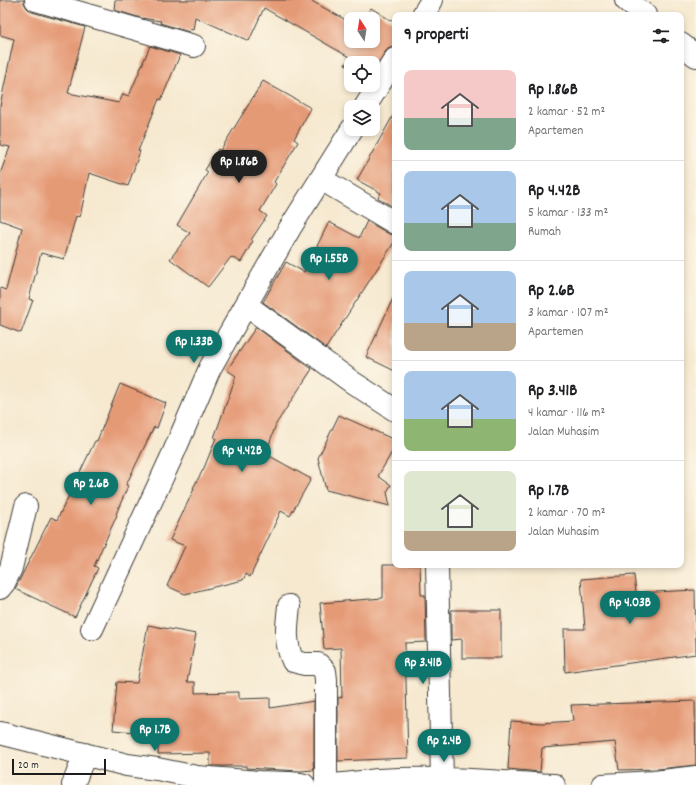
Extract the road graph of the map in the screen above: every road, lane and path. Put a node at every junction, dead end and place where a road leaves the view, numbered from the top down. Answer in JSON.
{"nodes":[{"id":1,"x":36,"y":0,"type":"edge"},
{"id":2,"x":432,"y":0,"type":"edge"},
{"id":3,"x":626,"y":0,"type":"edge"},
{"id":4,"x":425,"y":12,"type":"edge"},
{"id":5,"x":641,"y":12,"type":"edge"},
{"id":6,"x":194,"y":46,"type":"dead end"},
{"id":7,"x":684,"y":46,"type":"edge"},
{"id":8,"x":696,"y":56,"type":"edge"},
{"id":9,"x":392,"y":64,"type":"edge"},
{"id":10,"x":369,"y":100,"type":"edge"},
{"id":11,"x":348,"y":136,"type":"edge"},
{"id":12,"x":321,"y":179,"type":"junction"},
{"id":13,"x":392,"y":221,"type":"edge"},
{"id":14,"x":246,"y":305,"type":"junction"},
{"id":15,"x":392,"y":408,"type":"edge"},
{"id":16,"x":26,"y":506,"type":"dead end"},
{"id":17,"x":437,"y":568,"type":"edge"},
{"id":18,"x":0,"y":588,"type":"edge"},
{"id":19,"x":290,"y":606,"type":"dead end"},
{"id":20,"x":92,"y":629,"type":"dead end"},
{"id":21,"x":0,"y":733,"type":"edge"},
{"id":22,"x":85,"y":754,"type":"junction"},
{"id":23,"x":157,"y":777,"type":"edge"},
{"id":24,"x":696,"y":777,"type":"edge"},
{"id":25,"x":442,"y":780,"type":"junction"},
{"id":26,"x":73,"y":785,"type":"edge"},
{"id":27,"x":304,"y":785,"type":"edge"},
{"id":28,"x":326,"y":785,"type":"edge"},
{"id":29,"x":334,"y":785,"type":"edge"},
{"id":30,"x":554,"y":785,"type":"edge"},
{"id":31,"x":603,"y":785,"type":"edge"}],
"edges":[{"from":1,"to":6,"type":"street"},
{"from":2,"to":4,"type":"street"},
{"from":3,"to":5,"type":"street"},
{"from":7,"to":8,"type":"street"},
{"from":9,"to":10,"type":"street"},
{"from":11,"to":12,"type":"street"},
{"from":12,"to":13,"type":"street"},
{"from":12,"to":14,"type":"street"},
{"from":14,"to":15,"type":"street"},
{"from":14,"to":20,"type":"street"},
{"from":16,"to":18,"type":"street"},
{"from":17,"to":25,"type":"street"},
{"from":19,"to":28,"type":"street"},
{"from":21,"to":22,"type":"street"},
{"from":22,"to":23,"type":"street"},
{"from":22,"to":26,"type":"street"},
{"from":23,"to":27,"type":"street"},
{"from":24,"to":31,"type":"street"},
{"from":25,"to":29,"type":"street"},
{"from":25,"to":30,"type":"street"}]}
